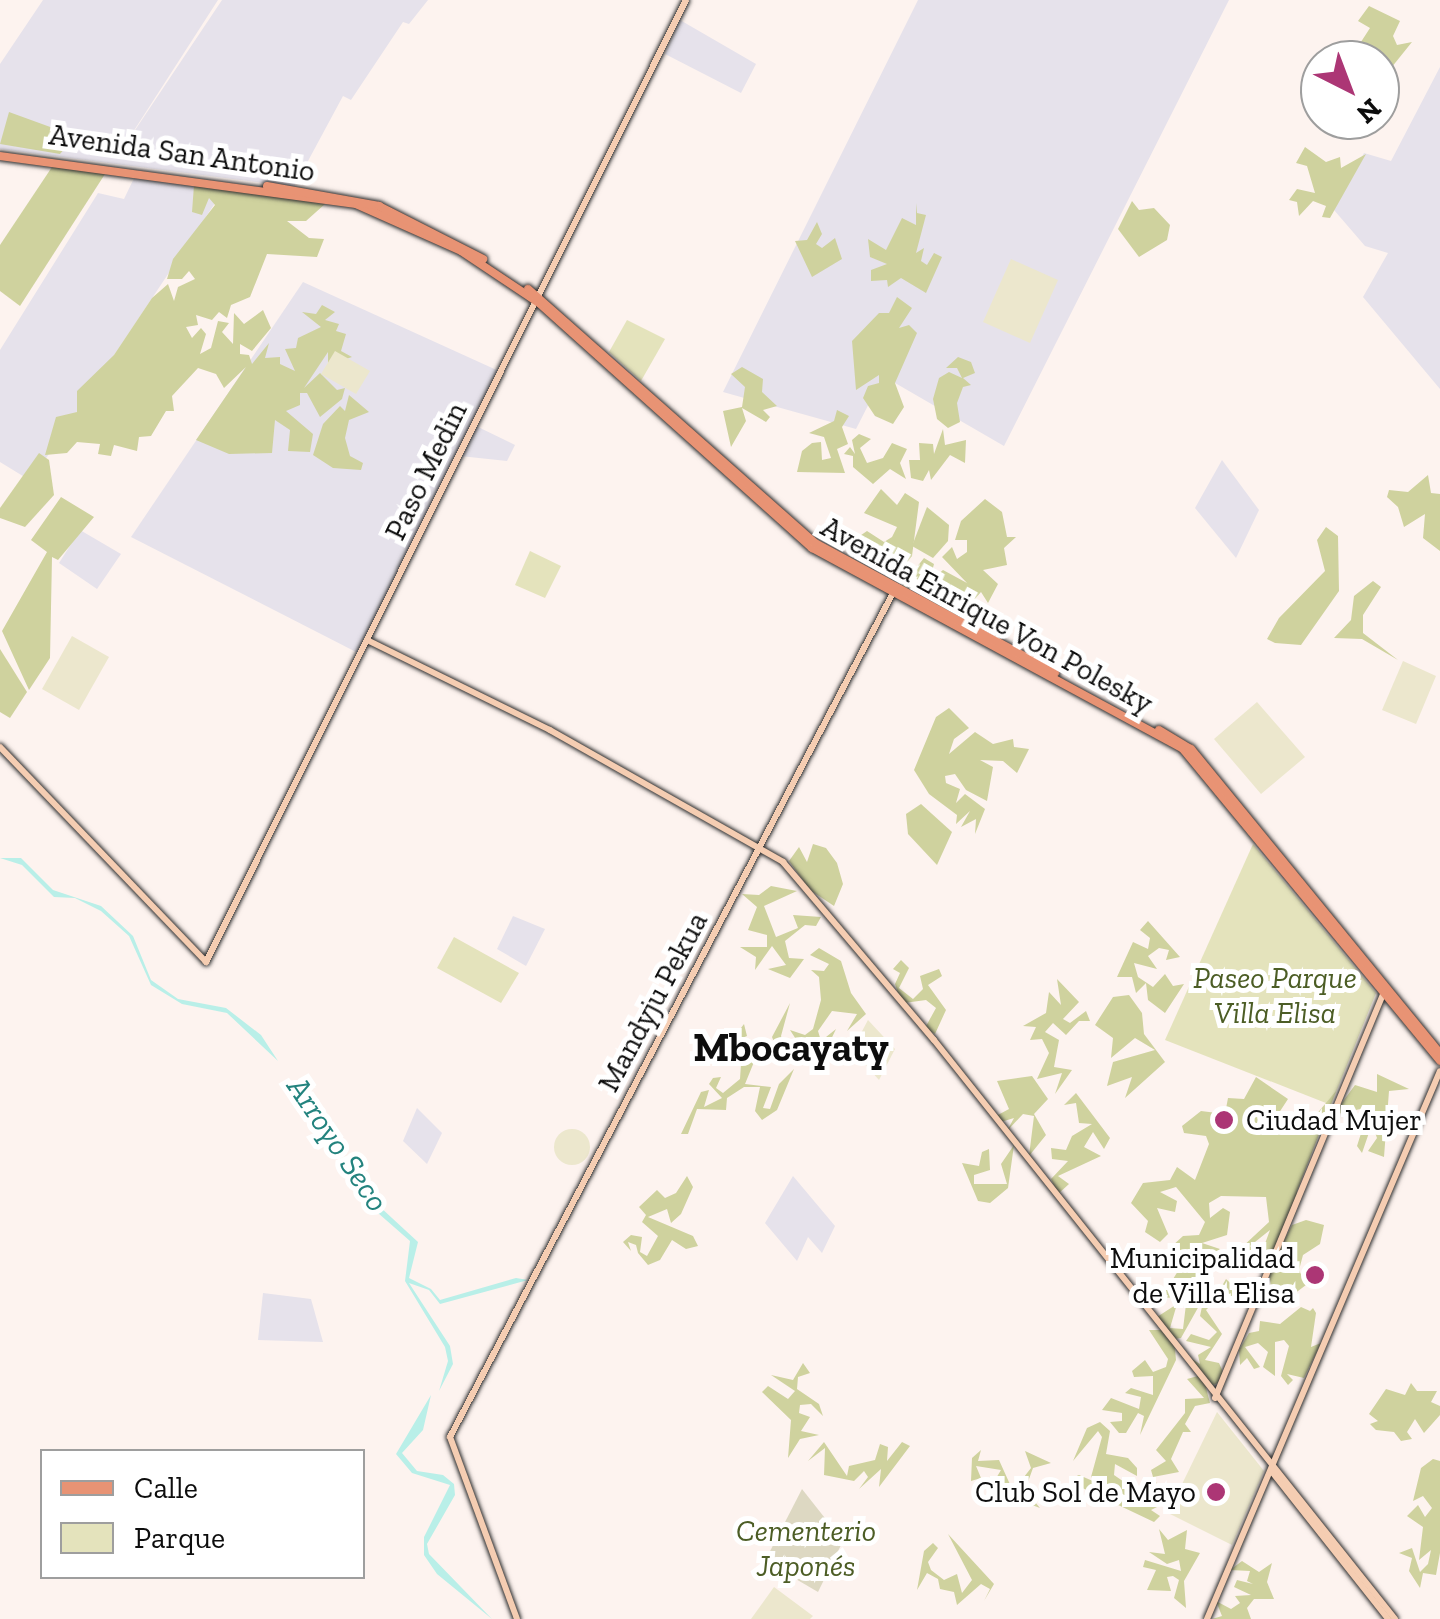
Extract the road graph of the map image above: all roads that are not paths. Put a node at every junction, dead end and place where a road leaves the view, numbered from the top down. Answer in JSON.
{"nodes":[{"id":1,"x":686,"y":0,"type":"edge"},
{"id":2,"x":0,"y":154,"type":"edge"},
{"id":3,"x":358,"y":202,"type":"joint"},
{"id":4,"x":537,"y":297,"type":"junction"},
{"id":5,"x":894,"y":590,"type":"junction"},
{"id":6,"x":367,"y":640,"type":"junction"},
{"id":7,"x":0,"y":748,"type":"edge"},
{"id":8,"x":758,"y":847,"type":"junction"},
{"id":9,"x":1384,"y":992,"type":"junction"},
{"id":10,"x":1440,"y":1053,"type":"edge"},
{"id":11,"x":1440,"y":1061,"type":"edge"},
{"id":12,"x":1440,"y":1071,"type":"edge"},
{"id":13,"x":1215,"y":1398,"type":"junction"},
{"id":14,"x":1272,"y":1471,"type":"junction"},
{"id":15,"x":517,"y":1619,"type":"edge"},
{"id":16,"x":1207,"y":1619,"type":"edge"},
{"id":17,"x":1391,"y":1619,"type":"edge"}],
"edges":[{"from":1,"to":4,"type":"street","name":"Paso Medin"},
{"from":2,"to":3,"type":"main road","name":"Avenida San Antonio"},
{"from":3,"to":4,"type":"main road","name":"Avenida Enrique Von Polesky"},
{"from":4,"to":5,"type":"main road","name":"Avenida Enrique Von Polesky"},
{"from":4,"to":6,"type":"street","name":"Paso Medin"},
{"from":5,"to":8,"type":"street","name":"Mandyju Pekua"},
{"from":5,"to":9,"type":"main road","name":"Avenida Enrique Von Polesky"},
{"from":6,"to":7,"type":"street","name":"Paso Medin"},
{"from":6,"to":8,"type":"street"},
{"from":8,"to":13,"type":"street"},
{"from":8,"to":15,"type":"street","name":"Mandyju Pekua"},
{"from":9,"to":10,"type":"main road","name":"Avenida Enrique Von Polesky"},
{"from":9,"to":11,"type":"main road","name":"Avenida Enrique Von Polesky"},
{"from":9,"to":13,"type":"street"},
{"from":12,"to":14,"type":"street"},
{"from":13,"to":14,"type":"street"},
{"from":14,"to":16,"type":"street"},
{"from":14,"to":17,"type":"street"}]}
